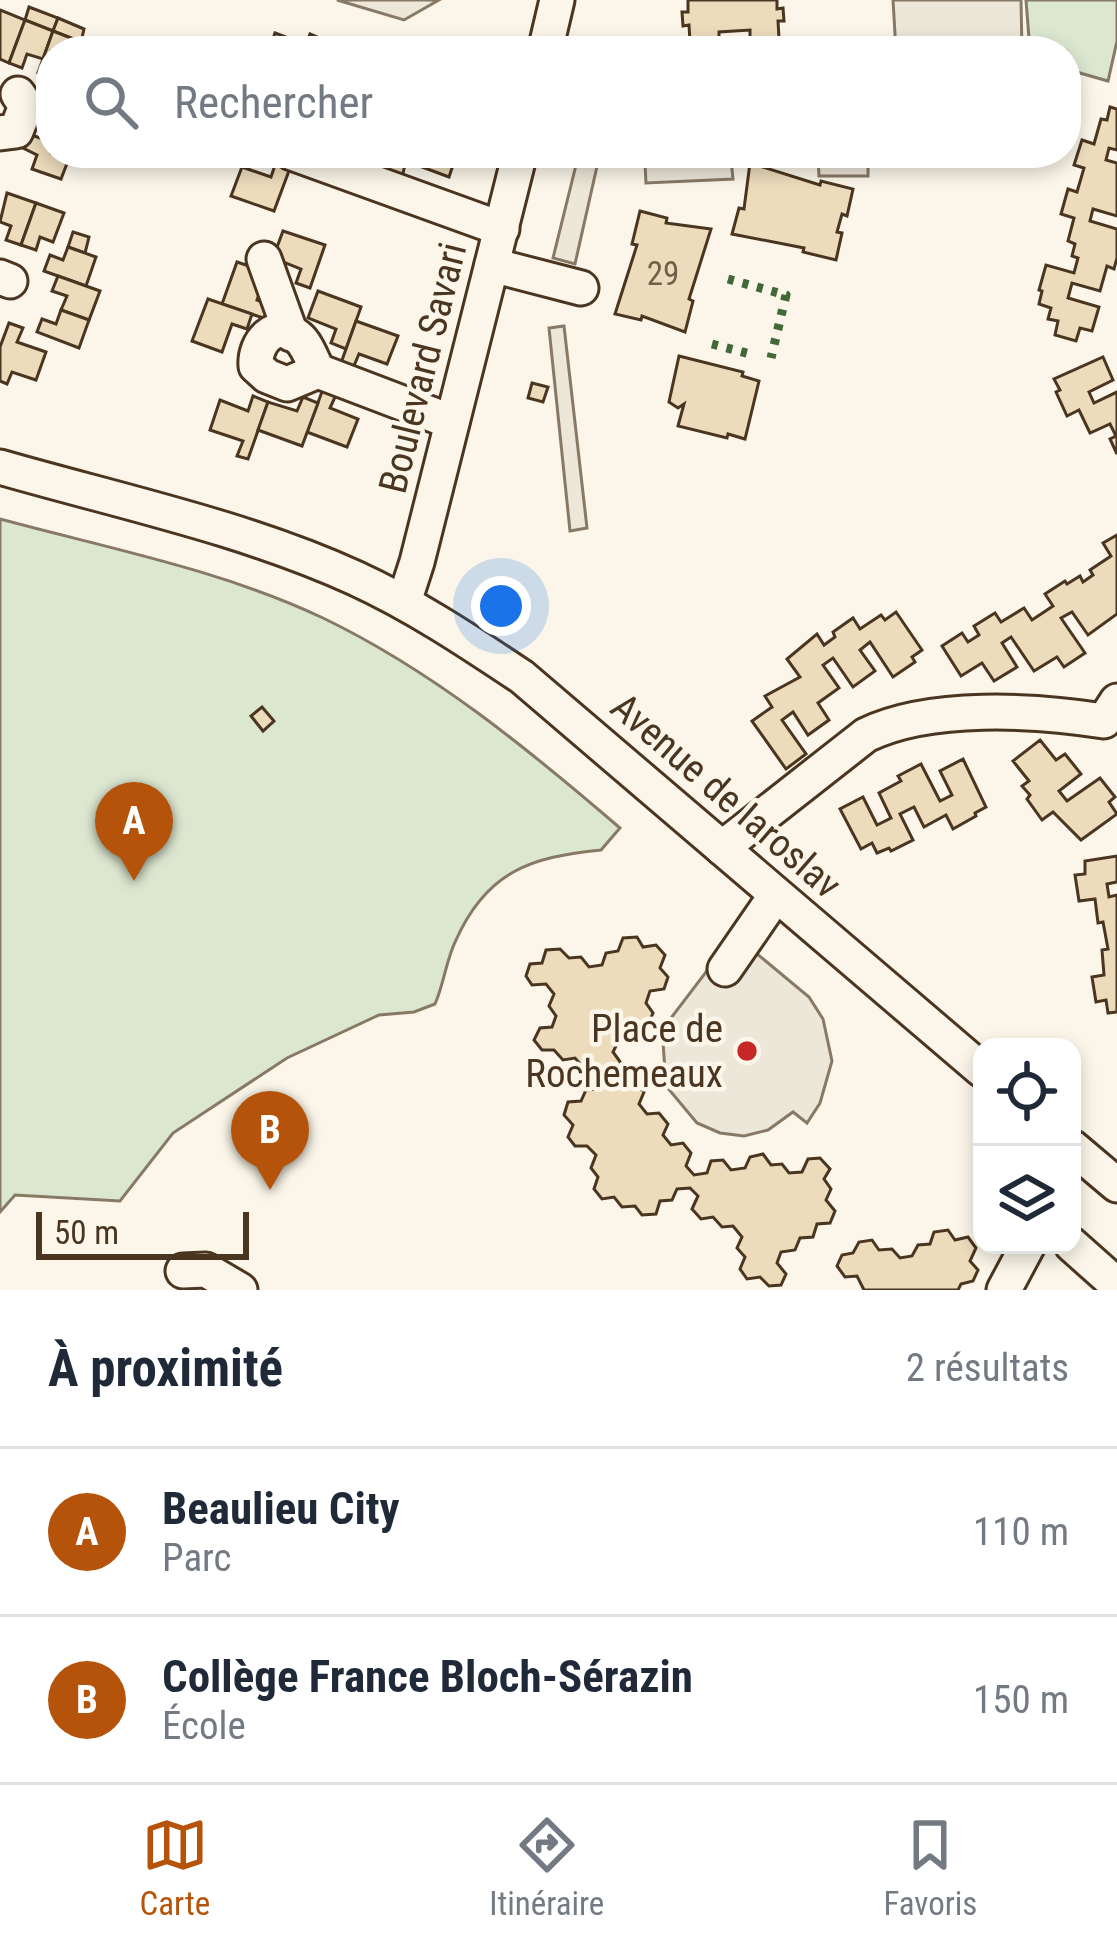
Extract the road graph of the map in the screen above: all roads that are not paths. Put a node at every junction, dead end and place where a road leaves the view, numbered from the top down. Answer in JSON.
{"nodes":[{"id":1,"x":557,"y":0,"type":"edge"},
{"id":2,"x":549,"y":36,"type":"edge"},
{"id":3,"x":18,"y":94,"type":"edge"},
{"id":4,"x":0,"y":134,"type":"edge"},
{"id":5,"x":333,"y":168,"type":"edge"},
{"id":6,"x":516,"y":168,"type":"edge"},
{"id":7,"x":502,"y":230,"type":"junction"},
{"id":8,"x":264,"y":259,"type":"dead end"},
{"id":9,"x":492,"y":265,"type":"junction"},
{"id":10,"x":581,"y":287,"type":"dead end"},
{"id":11,"x":292,"y":334,"type":"junction"},
{"id":12,"x":318,"y":371,"type":"junction"},
{"id":13,"x":452,"y":422,"type":"junction"},
{"id":14,"x":0,"y":467,"type":"edge"},
{"id":15,"x":404,"y":602,"type":"junction"},
{"id":16,"x":1112,"y":724,"type":"edge"},
{"id":17,"x":722,"y":848,"type":"junction"},
{"id":18,"x":776,"y":895,"type":"junction"},
{"id":19,"x":725,"y":969,"type":"dead end"},
{"id":20,"x":973,"y":1062,"type":"edge"},
{"id":21,"x":1081,"y":1162,"type":"edge"},
{"id":22,"x":1117,"y":1185,"type":"edge"},
{"id":23,"x":1081,"y":1253,"type":"edge"},
{"id":24,"x":1023,"y":1254,"type":"edge"},
{"id":25,"x":183,"y":1271,"type":"dead end"},
{"id":26,"x":1117,"y":1285,"type":"edge"},
{"id":27,"x":240,"y":1290,"type":"edge"},
{"id":28,"x":1004,"y":1290,"type":"edge"}],
"edges":[{"from":1,"to":2,"type":"street"},
{"from":3,"to":4,"type":"street"},
{"from":5,"to":7,"type":"street"},
{"from":6,"to":7,"type":"street","name":"Boulevard Savari"},
{"from":7,"to":9,"type":"street","name":"Boulevard Savari"},
{"from":8,"to":11,"type":"street"},
{"from":9,"to":10,"type":"street"},
{"from":9,"to":13,"type":"street","name":"Boulevard Savari"},
{"from":11,"to":12,"type":"street"},
{"from":11,"to":12,"type":"street"},
{"from":12,"to":13,"type":"street"},
{"from":13,"to":15,"type":"street","name":"Boulevard Savari"},
{"from":14,"to":15,"type":"street","name":"Avenue de Iaroslav"},
{"from":15,"to":17,"type":"street","name":"Avenue de Iaroslav"},
{"from":16,"to":17,"type":"street"},
{"from":17,"to":18,"type":"street","name":"Avenue de Iaroslav"},
{"from":18,"to":19,"type":"street"},
{"from":18,"to":20,"type":"street","name":"Avenue de Iaroslav"},
{"from":21,"to":22,"type":"street"},
{"from":23,"to":26,"type":"street"},
{"from":24,"to":28,"type":"street"},
{"from":25,"to":27,"type":"street"}]}
